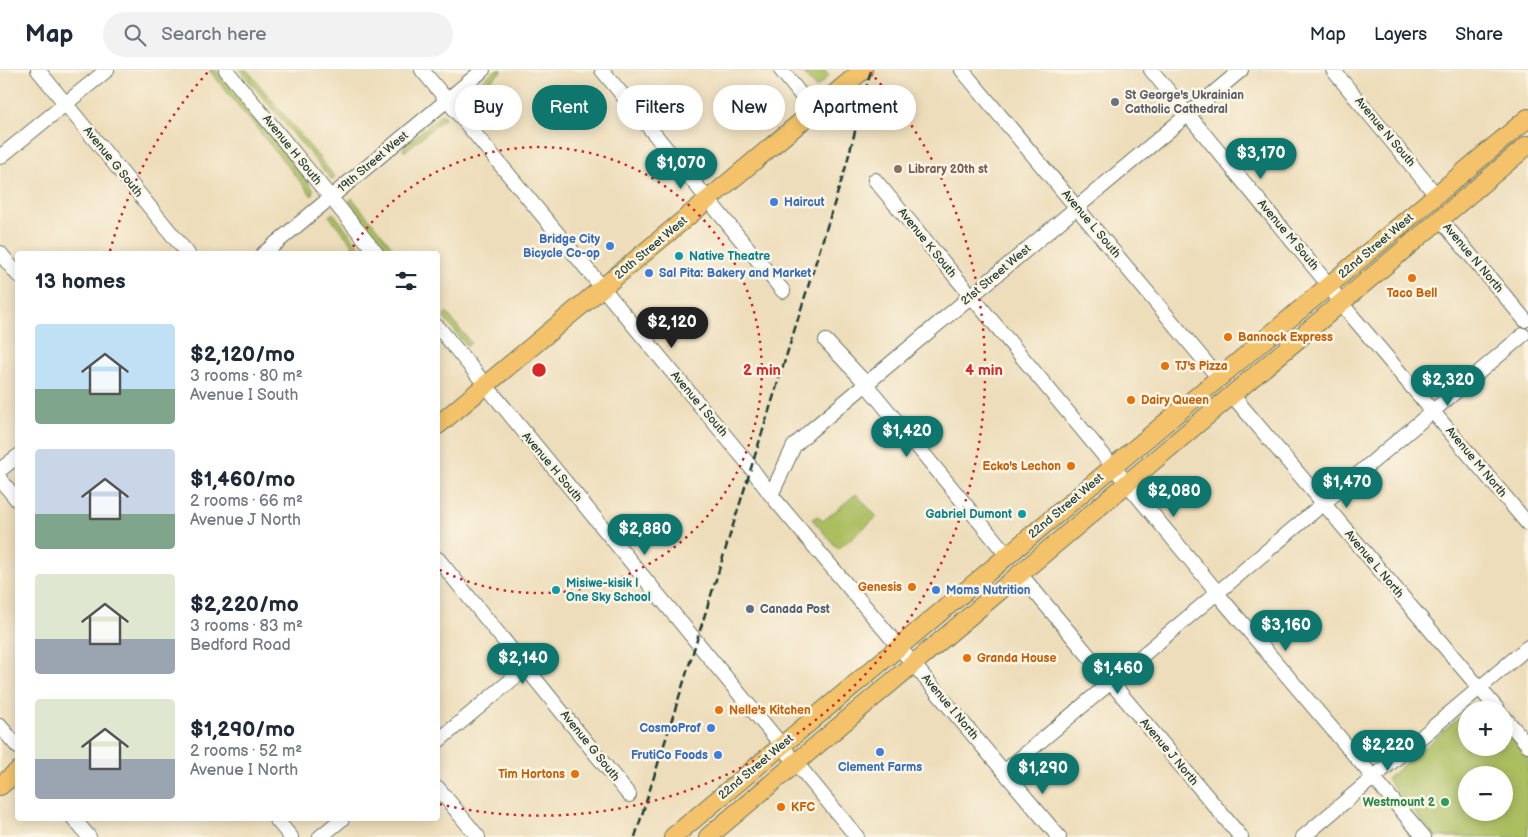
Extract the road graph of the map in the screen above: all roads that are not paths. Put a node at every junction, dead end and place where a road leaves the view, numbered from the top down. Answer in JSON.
{"nodes":[{"id":1,"x":38,"y":70,"type":"edge"},
{"id":2,"x":107,"y":70,"type":"edge"},
{"id":3,"x":226,"y":70,"type":"edge"},
{"id":4,"x":422,"y":70,"type":"edge"},
{"id":5,"x":483,"y":70,"type":"edge"},
{"id":6,"x":602,"y":70,"type":"edge"},
{"id":7,"x":781,"y":70,"type":"edge"},
{"id":8,"x":863,"y":70,"type":"edge"},
{"id":9,"x":962,"y":70,"type":"edge"},
{"id":10,"x":1151,"y":70,"type":"edge"},
{"id":11,"x":1241,"y":70,"type":"edge"},
{"id":12,"x":1333,"y":70,"type":"edge"},
{"id":13,"x":845,"y":85,"type":"edge"},
{"id":14,"x":795,"y":87,"type":"edge"},
{"id":15,"x":447,"y":100,"type":"junction"},
{"id":16,"x":66,"y":103,"type":"junction"},
{"id":17,"x":1187,"y":114,"type":"junction"},
{"id":18,"x":1528,"y":118,"type":"edge"},
{"id":19,"x":795,"y":127,"type":"edge"},
{"id":20,"x":1528,"y":145,"type":"edge"},
{"id":21,"x":0,"y":157,"type":"edge"},
{"id":22,"x":875,"y":180,"type":"dead end"},
{"id":23,"x":1436,"y":195,"type":"junction"},
{"id":24,"x":331,"y":198,"type":"junction"},
{"id":25,"x":708,"y":200,"type":"junction"},
{"id":26,"x":1076,"y":206,"type":"junction"},
{"id":27,"x":1440,"y":219,"type":"junction"},
{"id":28,"x":186,"y":251,"type":"edge"},
{"id":29,"x":267,"y":251,"type":"edge"},
{"id":30,"x":375,"y":251,"type":"edge"},
{"id":31,"x":0,"y":253,"type":"edge"},
{"id":32,"x":15,"y":271,"type":"edge"},
{"id":33,"x":1329,"y":285,"type":"junction"},
{"id":34,"x":603,"y":288,"type":"junction"},
{"id":35,"x":783,"y":291,"type":"dead end"},
{"id":36,"x":971,"y":296,"type":"junction"},
{"id":37,"x":1343,"y":306,"type":"junction"},
{"id":38,"x":1526,"y":328,"type":"edge"},
{"id":39,"x":440,"y":329,"type":"edge"},
{"id":40,"x":826,"y":341,"type":"dead end"},
{"id":41,"x":1218,"y":378,"type":"junction"},
{"id":42,"x":865,"y":385,"type":"junction"},
{"id":43,"x":486,"y":386,"type":"junction"},
{"id":44,"x":1232,"y":395,"type":"junction"},
{"id":45,"x":1433,"y":412,"type":"junction"},
{"id":46,"x":440,"y":423,"type":"edge"},
{"id":47,"x":15,"y":458,"type":"edge"},
{"id":48,"x":1113,"y":467,"type":"junction"},
{"id":49,"x":0,"y":470,"type":"edge"},
{"id":50,"x":0,"y":480,"type":"edge"},
{"id":51,"x":1127,"y":483,"type":"junction"},
{"id":52,"x":771,"y":495,"type":"junction"},
{"id":53,"x":15,"y":498,"type":"edge"},
{"id":54,"x":1324,"y":504,"type":"junction"},
{"id":55,"x":1528,"y":524,"type":"edge"},
{"id":56,"x":1007,"y":555,"type":"junction"},
{"id":57,"x":440,"y":562,"type":"edge"},
{"id":58,"x":1020,"y":574,"type":"junction"},
{"id":59,"x":1218,"y":592,"type":"junction"},
{"id":60,"x":899,"y":647,"type":"junction"},
{"id":61,"x":1528,"y":647,"type":"edge"},
{"id":62,"x":913,"y":664,"type":"junction"},
{"id":63,"x":527,"y":667,"type":"junction"},
{"id":64,"x":1110,"y":682,"type":"junction"},
{"id":65,"x":1480,"y":688,"type":"junction"},
{"id":66,"x":1491,"y":701,"type":"edge"},
{"id":67,"x":0,"y":726,"type":"edge"},
{"id":68,"x":1513,"y":728,"type":"edge"},
{"id":69,"x":440,"y":739,"type":"edge"},
{"id":70,"x":15,"y":744,"type":"edge"},
{"id":71,"x":1528,"y":745,"type":"edge"},
{"id":72,"x":781,"y":746,"type":"junction"},
{"id":73,"x":795,"y":763,"type":"junction"},
{"id":74,"x":1005,"y":771,"type":"junction"},
{"id":75,"x":15,"y":774,"type":"edge"},
{"id":76,"x":1374,"y":778,"type":"junction"},
{"id":77,"x":0,"y":786,"type":"edge"},
{"id":78,"x":440,"y":790,"type":"edge"},
{"id":79,"x":629,"y":795,"type":"dead end"},
{"id":80,"x":76,"y":821,"type":"edge"},
{"id":81,"x":278,"y":821,"type":"edge"},
{"id":82,"x":340,"y":821,"type":"edge"},
{"id":83,"x":90,"y":837,"type":"edge"},
{"id":84,"x":291,"y":837,"type":"edge"},
{"id":85,"x":320,"y":837,"type":"edge"},
{"id":86,"x":478,"y":837,"type":"edge"},
{"id":87,"x":672,"y":837,"type":"edge"},
{"id":88,"x":708,"y":837,"type":"edge"},
{"id":89,"x":857,"y":837,"type":"edge"},
{"id":90,"x":1058,"y":837,"type":"edge"},
{"id":91,"x":1241,"y":837,"type":"edge"},
{"id":92,"x":1303,"y":837,"type":"edge"},
{"id":93,"x":1424,"y":837,"type":"edge"}],
"edges":[{"from":1,"to":16,"type":"street","name":"Avenue G South"},
{"from":2,"to":16,"type":"street"},
{"from":3,"to":24,"type":"street","name":"Avenue H South"},
{"from":4,"to":15,"type":"street","name":"Avenue I South"},
{"from":5,"to":15,"type":"street","name":"19th Street West"},
{"from":6,"to":25,"type":"street"},
{"from":7,"to":14,"type":"street"},
{"from":8,"to":13,"type":"main road","name":"20th Street West"},
{"from":9,"to":26,"type":"street","name":"Avenue L South"},
{"from":10,"to":17,"type":"street","name":"Avenue M South"},
{"from":11,"to":17,"type":"street","name":"21st Street West"},
{"from":12,"to":23,"type":"street","name":"Avenue N South"},
{"from":15,"to":24,"type":"street","name":"19th Street West"},
{"from":15,"to":34,"type":"street","name":"Avenue I South"},
{"from":16,"to":21,"type":"street"},
{"from":16,"to":28,"type":"street","name":"Avenue G South"},
{"from":17,"to":26,"type":"street","name":"21st Street West"},
{"from":17,"to":33,"type":"street","name":"Avenue M South"},
{"from":18,"to":23,"type":"main road","name":"22nd Street West"},
{"from":19,"to":25,"type":"main road","name":"20th Street West"},
{"from":20,"to":27,"type":"main road","name":"22nd Street West"},
{"from":22,"to":36,"type":"street","name":"Avenue K South"},
{"from":23,"to":33,"type":"main road","name":"22nd Street West"},
{"from":24,"to":29,"type":"street","name":"19th Street West"},
{"from":24,"to":30,"type":"street","name":"Avenue H South"},
{"from":25,"to":34,"type":"main road","name":"20th Street West"},
{"from":25,"to":35,"type":"street"},
{"from":26,"to":36,"type":"street","name":"21st Street West"},
{"from":26,"to":41,"type":"street","name":"Avenue L South"},
{"from":27,"to":37,"type":"main road","name":"22nd Street West"},
{"from":27,"to":38,"type":"street","name":"Avenue N North"},
{"from":31,"to":32,"type":"street"},
{"from":33,"to":37,"type":"street","name":"Avenue M South"},
{"from":33,"to":41,"type":"main road","name":"22nd Street West"},
{"from":34,"to":43,"type":"main road","name":"20th Street West"},
{"from":34,"to":52,"type":"street","name":"Avenue I South"},
{"from":36,"to":42,"type":"street","name":"21st Street West"},
{"from":36,"to":48,"type":"street","name":"Avenue K South"},
{"from":37,"to":44,"type":"main road","name":"22nd Street West"},
{"from":37,"to":45,"type":"street","name":"Avenue M North"},
{"from":38,"to":45,"type":"street"},
{"from":39,"to":43,"type":"street","name":"Avenue H South"},
{"from":40,"to":42,"type":"street"},
{"from":41,"to":48,"type":"main road","name":"22nd Street West"},
{"from":42,"to":52,"type":"street","name":"21st Street West"},
{"from":42,"to":56,"type":"street"},
{"from":43,"to":46,"type":"main road","name":"20th Street West"},
{"from":43,"to":72,"type":"street","name":"Avenue H South"},
{"from":44,"to":51,"type":"main road","name":"22nd Street West"},
{"from":44,"to":54,"type":"street","name":"Avenue L North"},
{"from":45,"to":54,"type":"street"},
{"from":45,"to":55,"type":"street","name":"Avenue M North"},
{"from":47,"to":49,"type":"street"},
{"from":48,"to":51,"type":"street","name":"Avenue K South"},
{"from":48,"to":56,"type":"main road","name":"22nd Street West"},
{"from":50,"to":53,"type":"street"},
{"from":51,"to":58,"type":"main road","name":"22nd Street West"},
{"from":51,"to":59,"type":"street","name":"Avenue K South"},
{"from":52,"to":60,"type":"street","name":"Avenue I South"},
{"from":54,"to":59,"type":"street"},
{"from":54,"to":65,"type":"street","name":"Avenue L North"},
{"from":56,"to":60,"type":"main road","name":"22nd Street West"},
{"from":57,"to":63,"type":"street","name":"Avenue G South"},
{"from":58,"to":62,"type":"main road","name":"22nd Street West"},
{"from":58,"to":64,"type":"street","name":"Avenue J North"},
{"from":59,"to":64,"type":"street"},
{"from":59,"to":76,"type":"street","name":"Avenue K South"},
{"from":60,"to":62,"type":"street","name":"Avenue I North"},
{"from":60,"to":72,"type":"main road","name":"22nd Street West"},
{"from":61,"to":65,"type":"street"},
{"from":62,"to":73,"type":"main road","name":"22nd Street West"},
{"from":62,"to":74,"type":"street","name":"Avenue I North"},
{"from":63,"to":69,"type":"street"},
{"from":63,"to":79,"type":"street","name":"Avenue G South"},
{"from":64,"to":74,"type":"street"},
{"from":64,"to":91,"type":"street","name":"Avenue J North"},
{"from":65,"to":66,"type":"street","name":"Avenue L North"},
{"from":65,"to":76,"type":"street"},
{"from":67,"to":70,"type":"street"},
{"from":68,"to":71,"type":"street"},
{"from":72,"to":73,"type":"street","name":"Avenue H South"},
{"from":72,"to":87,"type":"main road","name":"22nd Street West"},
{"from":73,"to":88,"type":"main road","name":"22nd Street West"},
{"from":73,"to":89,"type":"street","name":"Avenue H South"},
{"from":74,"to":90,"type":"street","name":"Avenue I North"},
{"from":75,"to":77,"type":"main road"},
{"from":76,"to":92,"type":"street"},
{"from":76,"to":93,"type":"street","name":"Avenue K South"},
{"from":78,"to":86,"type":"street"},
{"from":80,"to":83,"type":"street"},
{"from":81,"to":84,"type":"street"},
{"from":82,"to":85,"type":"street"}]}
